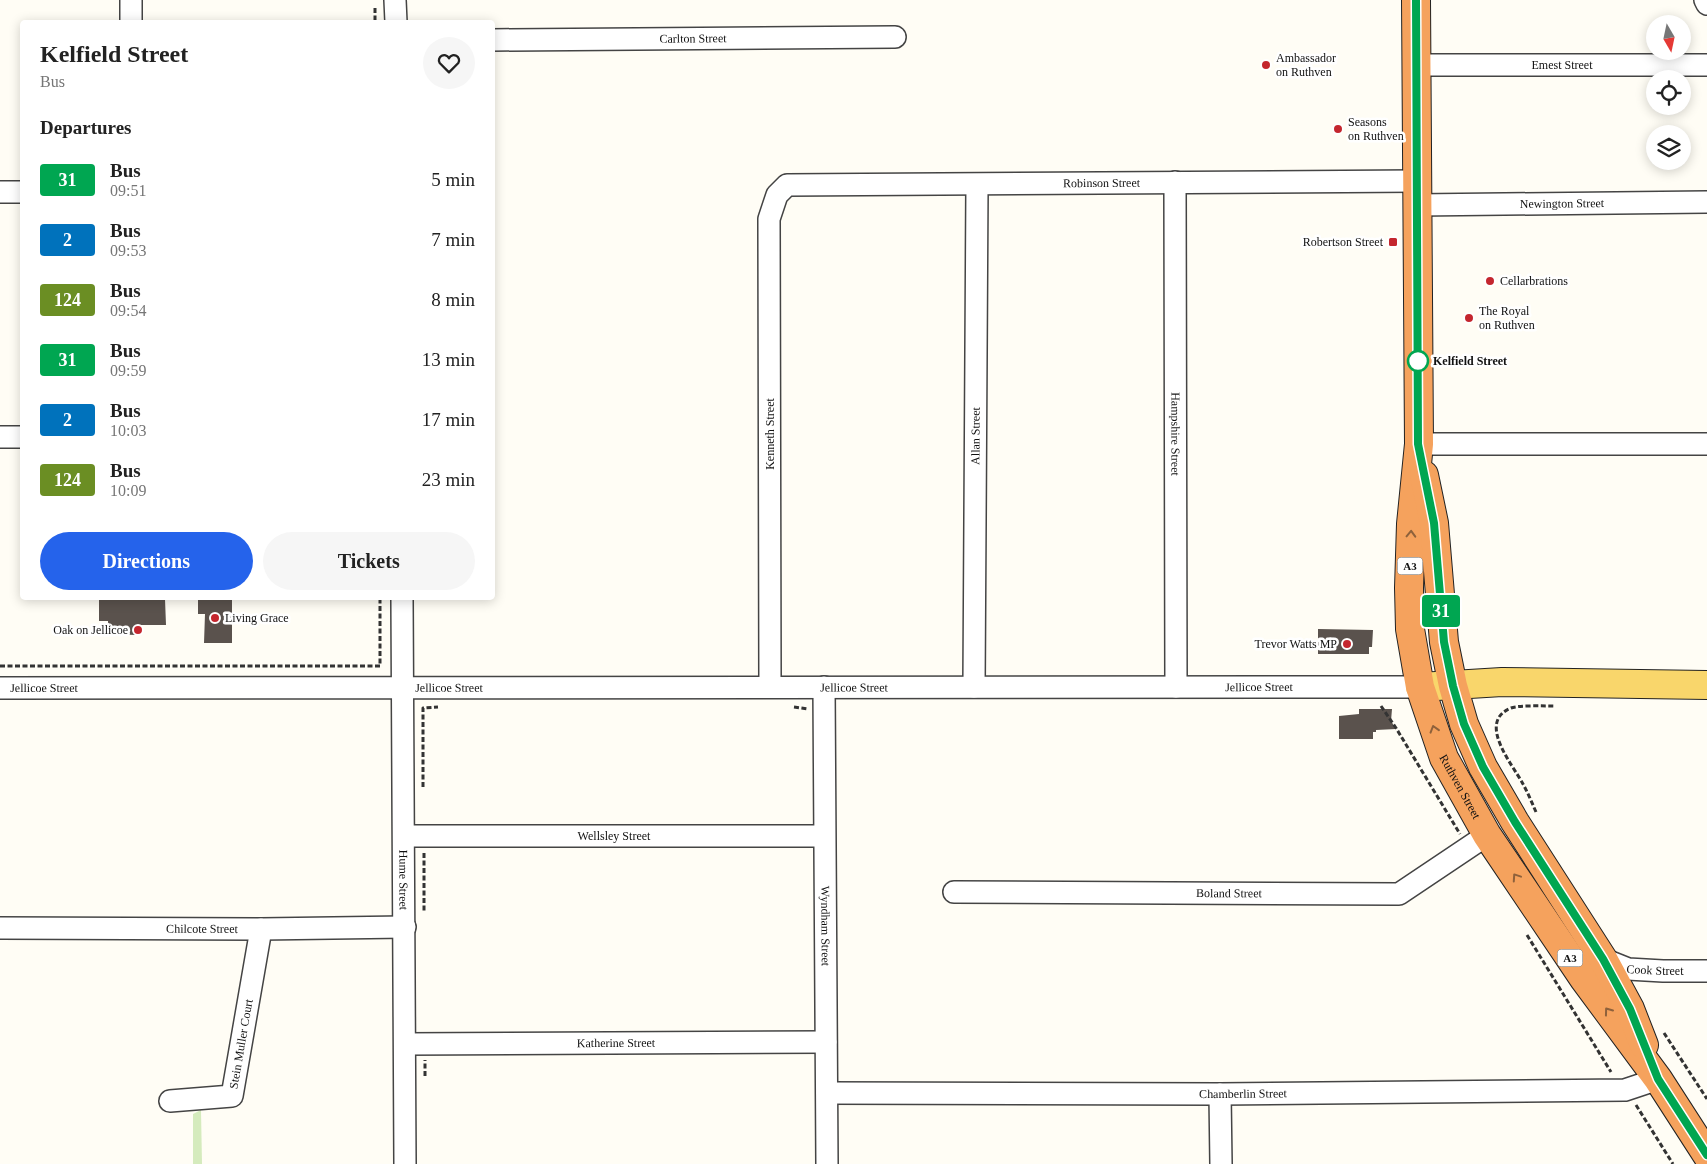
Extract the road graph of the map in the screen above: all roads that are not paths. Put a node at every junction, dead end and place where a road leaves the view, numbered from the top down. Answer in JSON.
{"nodes":[{"id":1,"x":131,"y":0,"type":"edge"},
{"id":2,"x":396,"y":0,"type":"edge"},
{"id":3,"x":1416,"y":0,"type":"edge"},
{"id":4,"x":1705,"y":0,"type":"edge"},
{"id":5,"x":1707,"y":4,"type":"edge"},
{"id":6,"x":131,"y":20,"type":"edge"},
{"id":7,"x":396,"y":20,"type":"edge"},
{"id":8,"x":895,"y":36,"type":"dead end"},
{"id":9,"x":495,"y":40,"type":"edge"},
{"id":10,"x":1416,"y":65,"type":"junction"},
{"id":11,"x":1707,"y":65,"type":"edge"},
{"id":12,"x":1176,"y":182,"type":"junction"},
{"id":13,"x":787,"y":185,"type":"joint"},
{"id":14,"x":977,"y":185,"type":"junction"},
{"id":15,"x":0,"y":192,"type":"edge"},
{"id":16,"x":20,"y":192,"type":"edge"},
{"id":17,"x":1417,"y":193,"type":"junction"},
{"id":18,"x":1707,"y":202,"type":"edge"},
{"id":19,"x":20,"y":437,"type":"edge"},
{"id":20,"x":0,"y":438,"type":"edge"},
{"id":21,"x":1418,"y":444,"type":"junction"},
{"id":22,"x":1707,"y":444,"type":"edge"},
{"id":23,"x":402,"y":600,"type":"edge"},
{"id":24,"x":1707,"y":685,"type":"edge"},
{"id":25,"x":1453,"y":686,"type":"junction"},
{"id":26,"x":974,"y":687,"type":"junction"},
{"id":27,"x":1176,"y":687,"type":"junction"},
{"id":28,"x":1420,"y":687,"type":"junction"},
{"id":29,"x":0,"y":688,"type":"edge"},
{"id":30,"x":403,"y":688,"type":"junction"},
{"id":31,"x":770,"y":688,"type":"junction"},
{"id":32,"x":824,"y":688,"type":"junction"},
{"id":33,"x":414,"y":836,"type":"junction"},
{"id":34,"x":824,"y":836,"type":"junction"},
{"id":35,"x":1478,"y":841,"type":"junction"},
{"id":36,"x":954,"y":892,"type":"dead end"},
{"id":37,"x":405,"y":927,"type":"junction"},
{"id":38,"x":0,"y":928,"type":"edge"},
{"id":39,"x":261,"y":929,"type":"junction"},
{"id":40,"x":1603,"y":959,"type":"junction"},
{"id":41,"x":1707,"y":971,"type":"edge"},
{"id":42,"x":826,"y":1042,"type":"junction"},
{"id":43,"x":415,"y":1044,"type":"junction"},
{"id":44,"x":1658,"y":1079,"type":"junction"},
{"id":45,"x":827,"y":1093,"type":"junction"},
{"id":46,"x":1220,"y":1094,"type":"junction"},
{"id":47,"x":170,"y":1101,"type":"dead end"},
{"id":48,"x":1707,"y":1155,"type":"edge"},
{"id":49,"x":405,"y":1164,"type":"edge"},
{"id":50,"x":827,"y":1164,"type":"edge"},
{"id":51,"x":1221,"y":1164,"type":"edge"}],
"edges":[{"from":1,"to":6,"type":"street"},
{"from":2,"to":7,"type":"street"},
{"from":3,"to":10,"type":"highway","name":"Ruthven Street","number":"A3"},
{"from":4,"to":5,"type":"street"},
{"from":8,"to":9,"type":"street","name":"Carlton Street"},
{"from":10,"to":11,"type":"street","name":"Emest Street"},
{"from":10,"to":17,"type":"highway","name":"Ruthven Street","number":"A3"},
{"from":12,"to":14,"type":"street","name":"Robinson Street"},
{"from":12,"to":17,"type":"street","name":"Robinson Street"},
{"from":12,"to":27,"type":"street","name":"Hampshire Street"},
{"from":13,"to":14,"type":"street","name":"Robinson Street"},
{"from":13,"to":31,"type":"street","name":"Kenneth Street"},
{"from":14,"to":26,"type":"street","name":"Allan Street"},
{"from":15,"to":16,"type":"street"},
{"from":17,"to":18,"type":"street","name":"Newington Street"},
{"from":17,"to":21,"type":"highway","name":"Ruthven Street","number":"A3"},
{"from":19,"to":20,"type":"street"},
{"from":21,"to":22,"type":"street"},
{"from":21,"to":25,"type":"highway","name":"Ruthven Street","number":"A3"},
{"from":28,"to":21,"type":"highway","name":"Ruthven Street","number":"A3","one_way":true},
{"from":23,"to":30,"type":"street","name":"Hume Street"},
{"from":24,"to":25,"type":"main road","name":"Jellicoe Street"},
{"from":25,"to":28,"type":"main road","name":"Jellicoe Street"},
{"from":25,"to":40,"type":"highway","name":"Ruthven Street","number":"A3"},
{"from":26,"to":27,"type":"street","name":"Jellicoe Street"},
{"from":26,"to":32,"type":"street","name":"Jellicoe Street"},
{"from":27,"to":28,"type":"street","name":"Jellicoe Street"},
{"from":35,"to":28,"type":"highway","name":"Ruthven Street","number":"A3","one_way":true},
{"from":29,"to":30,"type":"street","name":"Jellicoe Street"},
{"from":30,"to":31,"type":"street","name":"Jellicoe Street"},
{"from":30,"to":33,"type":"street","name":"Hume Street"},
{"from":31,"to":32,"type":"street","name":"Jellicoe Street"},
{"from":32,"to":34,"type":"street","name":"Wyndham Street"},
{"from":33,"to":34,"type":"street","name":"Wellsley Street"},
{"from":33,"to":37,"type":"street","name":"Hume Street"},
{"from":34,"to":42,"type":"street","name":"Wyndham Street"},
{"from":35,"to":36,"type":"street","name":"Boland Street"},
{"from":44,"to":35,"type":"highway","name":"Ruthven Street","number":"A3","one_way":true},
{"from":37,"to":39,"type":"street","name":"Chilcote Street"},
{"from":37,"to":43,"type":"street","name":"Hume Street"},
{"from":38,"to":39,"type":"street","name":"Chilcote Street"},
{"from":39,"to":47,"type":"street","name":"Stein Muller Court"},
{"from":40,"to":41,"type":"street","name":"Cook Street"},
{"from":40,"to":44,"type":"highway","name":"Ruthven Street","number":"A3"},
{"from":42,"to":43,"type":"street","name":"Katherine Street"},
{"from":42,"to":45,"type":"street","name":"Wyndham Street"},
{"from":43,"to":49,"type":"street","name":"Hume Street"},
{"from":44,"to":46,"type":"street","name":"Chamberlin Street"},
{"from":44,"to":48,"type":"highway","name":"Ruthven Street","number":"A3"},
{"from":45,"to":46,"type":"street","name":"Chamberlin Street"},
{"from":45,"to":50,"type":"street","name":"Wyndham Street"},
{"from":46,"to":51,"type":"street"}]}
